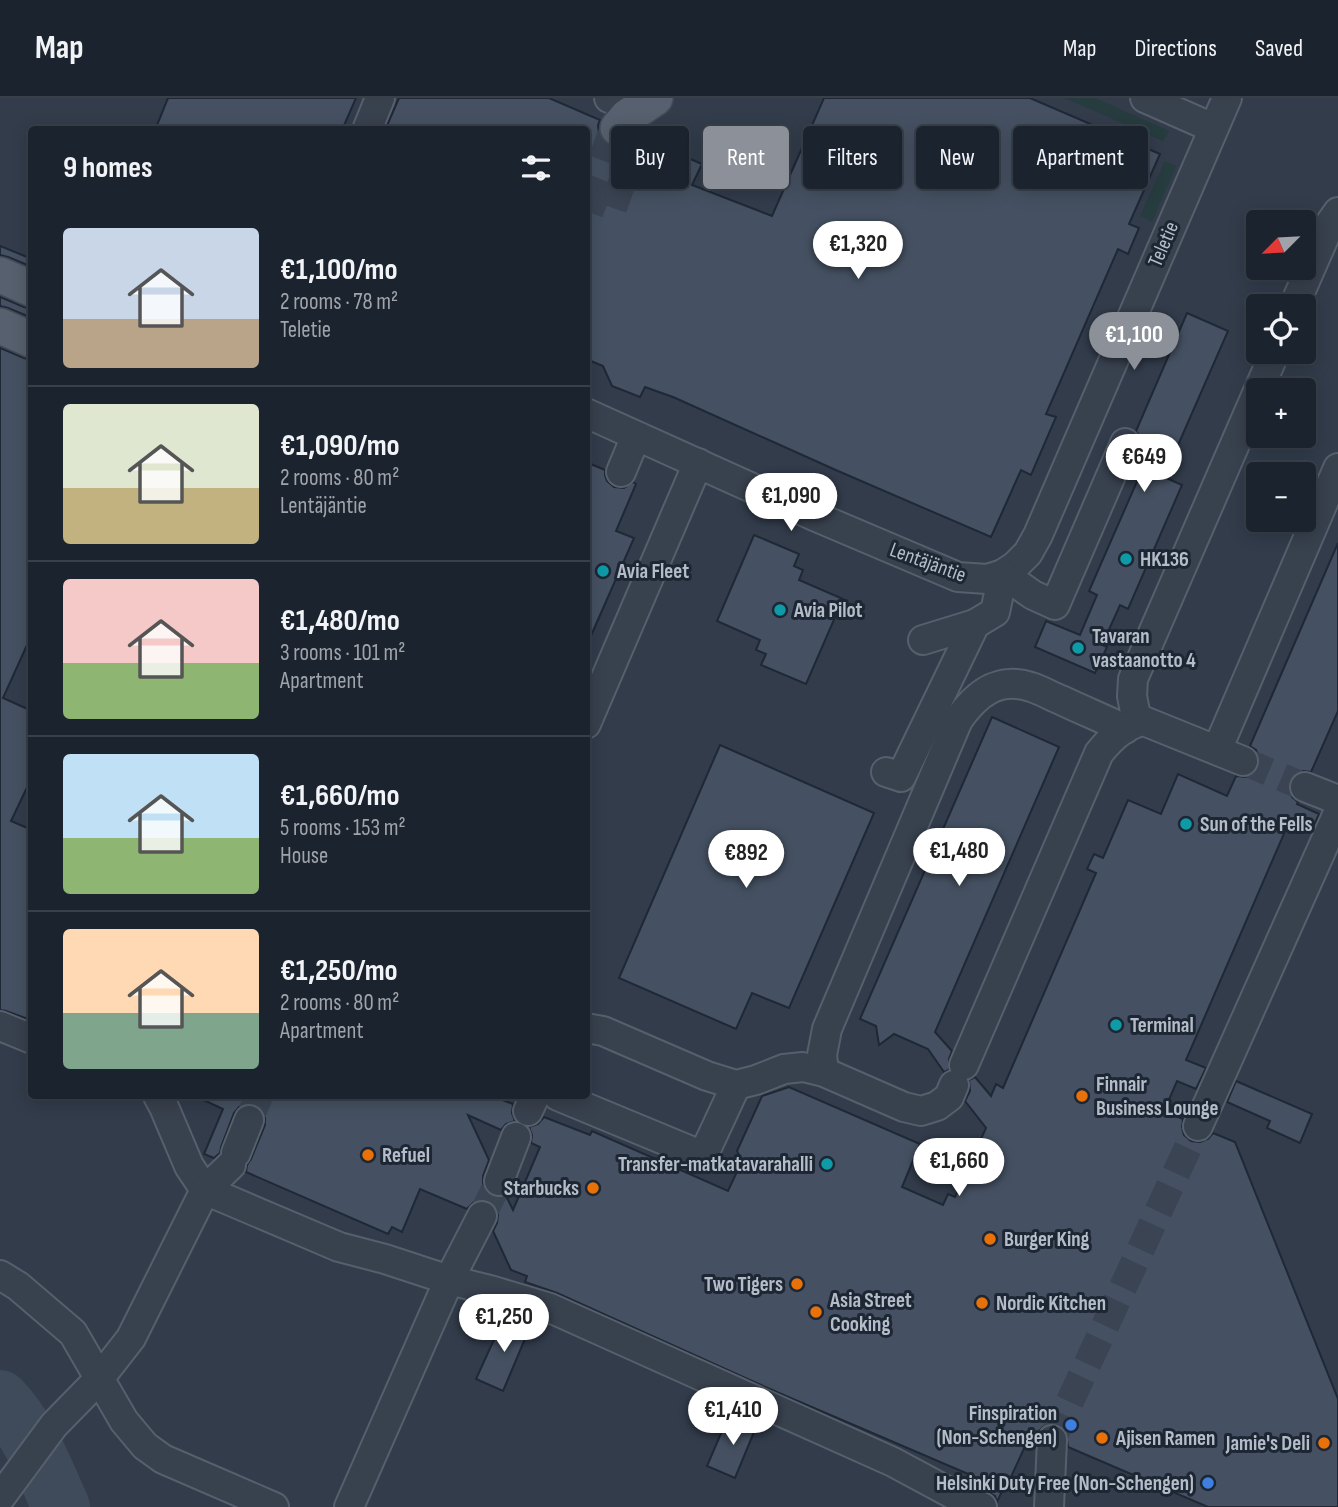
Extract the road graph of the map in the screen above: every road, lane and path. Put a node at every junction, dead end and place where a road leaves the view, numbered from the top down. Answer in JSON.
{"nodes":[{"id":1,"x":380,"y":98,"type":"edge"},
{"id":2,"x":1145,"y":98,"type":"edge"},
{"id":3,"x":1227,"y":98,"type":"edge"},
{"id":4,"x":650,"y":100,"type":"edge"},
{"id":5,"x":614,"y":113,"type":"edge"},
{"id":6,"x":369,"y":126,"type":"edge"},
{"id":7,"x":1213,"y":128,"type":"junction"},
{"id":8,"x":1338,"y":212,"type":"edge"},
{"id":9,"x":0,"y":275,"type":"edge"},
{"id":10,"x":28,"y":287,"type":"edge"},
{"id":11,"x":1299,"y":294,"type":"edge"},
{"id":12,"x":0,"y":327,"type":"edge"},
{"id":13,"x":28,"y":338,"type":"edge"},
{"id":14,"x":1270,"y":364,"type":"edge"},
{"id":15,"x":590,"y":415,"type":"edge"},
{"id":16,"x":636,"y":436,"type":"junction"},
{"id":17,"x":1125,"y":443,"type":"dead end"},
{"id":18,"x":698,"y":463,"type":"junction"},
{"id":19,"x":1338,"y":468,"type":"edge"},
{"id":20,"x":621,"y":472,"type":"dead end"},
{"id":21,"x":1003,"y":574,"type":"junction"},
{"id":22,"x":975,"y":624,"type":"junction"},
{"id":23,"x":923,"y":639,"type":"dead end"},
{"id":24,"x":590,"y":715,"type":"edge"},
{"id":25,"x":1131,"y":725,"type":"junction"},
{"id":26,"x":1217,"y":750,"type":"junction"},
{"id":27,"x":1243,"y":761,"type":"tunnel mouth"},
{"id":28,"x":886,"y":772,"type":"dead end"},
{"id":29,"x":1305,"y":787,"type":"tunnel mouth"},
{"id":30,"x":1338,"y":800,"type":"edge"},
{"id":31,"x":1338,"y":813,"type":"edge"},
{"id":32,"x":0,"y":1026,"type":"edge"},
{"id":33,"x":590,"y":1029,"type":"edge"},
{"id":34,"x":28,"y":1037,"type":"edge"},
{"id":35,"x":824,"y":1072,"type":"junction"},
{"id":36,"x":736,"y":1085,"type":"junction"},
{"id":37,"x":160,"y":1099,"type":"edge"},
{"id":38,"x":565,"y":1099,"type":"edge"},
{"id":39,"x":249,"y":1120,"type":"tunnel mouth"},
{"id":40,"x":1199,"y":1126,"type":"tunnel mouth"},
{"id":41,"x":516,"y":1137,"type":"dead end"},
{"id":42,"x":499,"y":1181,"type":"tunnel mouth"},
{"id":43,"x":205,"y":1190,"type":"junction"},
{"id":44,"x":482,"y":1216,"type":"tunnel mouth"},
{"id":45,"x":0,"y":1275,"type":"edge"},
{"id":46,"x":449,"y":1280,"type":"junction"},
{"id":47,"x":99,"y":1379,"type":"junction"},
{"id":48,"x":1052,"y":1440,"type":"tunnel mouth"},
{"id":49,"x":0,"y":1499,"type":"edge"},
{"id":50,"x":274,"y":1507,"type":"edge"},
{"id":51,"x":349,"y":1507,"type":"edge"},
{"id":52,"x":982,"y":1507,"type":"edge"},
{"id":53,"x":1049,"y":1507,"type":"edge"}],
"edges":[{"from":1,"to":6,"type":"street"},
{"from":2,"to":7,"type":"street"},
{"from":3,"to":7,"type":"street","name":"Teletie"},
{"from":4,"to":5,"type":"main road"},
{"from":7,"to":21,"type":"street","name":"Teletie"},
{"from":8,"to":11,"type":"street"},
{"from":9,"to":10,"type":"main road"},
{"from":12,"to":13,"type":"main road"},
{"from":14,"to":25,"type":"street"},
{"from":15,"to":16,"type":"street","name":"Lentäjäntie"},
{"from":16,"to":18,"type":"street","name":"Lentäjäntie"},
{"from":16,"to":20,"type":"street"},
{"from":17,"to":21,"type":"street"},
{"from":18,"to":21,"type":"street","name":"Lentäjäntie"},
{"from":18,"to":24,"type":"street"},
{"from":19,"to":26,"type":"street"},
{"from":21,"to":22,"type":"street"},
{"from":22,"to":23,"type":"street"},
{"from":22,"to":28,"type":"street"},
{"from":25,"to":26,"type":"street"},
{"from":25,"to":35,"type":"street"},
{"from":25,"to":35,"type":"street"},
{"from":26,"to":27,"type":"street"},
{"from":29,"to":30,"type":"street"},
{"from":31,"to":40,"type":"street"},
{"from":32,"to":34,"type":"street"},
{"from":33,"to":36,"type":"street"},
{"from":35,"to":36,"type":"street"},
{"from":36,"to":38,"type":"street"},
{"from":37,"to":43,"type":"street"},
{"from":39,"to":43,"type":"street"},
{"from":41,"to":42,"type":"street"},
{"from":43,"to":46,"type":"street"},
{"from":43,"to":47,"type":"street"},
{"from":44,"to":46,"type":"street"},
{"from":45,"to":47,"type":"street"},
{"from":46,"to":51,"type":"street"},
{"from":46,"to":52,"type":"street"},
{"from":47,"to":49,"type":"street"},
{"from":47,"to":50,"type":"street"},
{"from":48,"to":53,"type":"street"}]}
